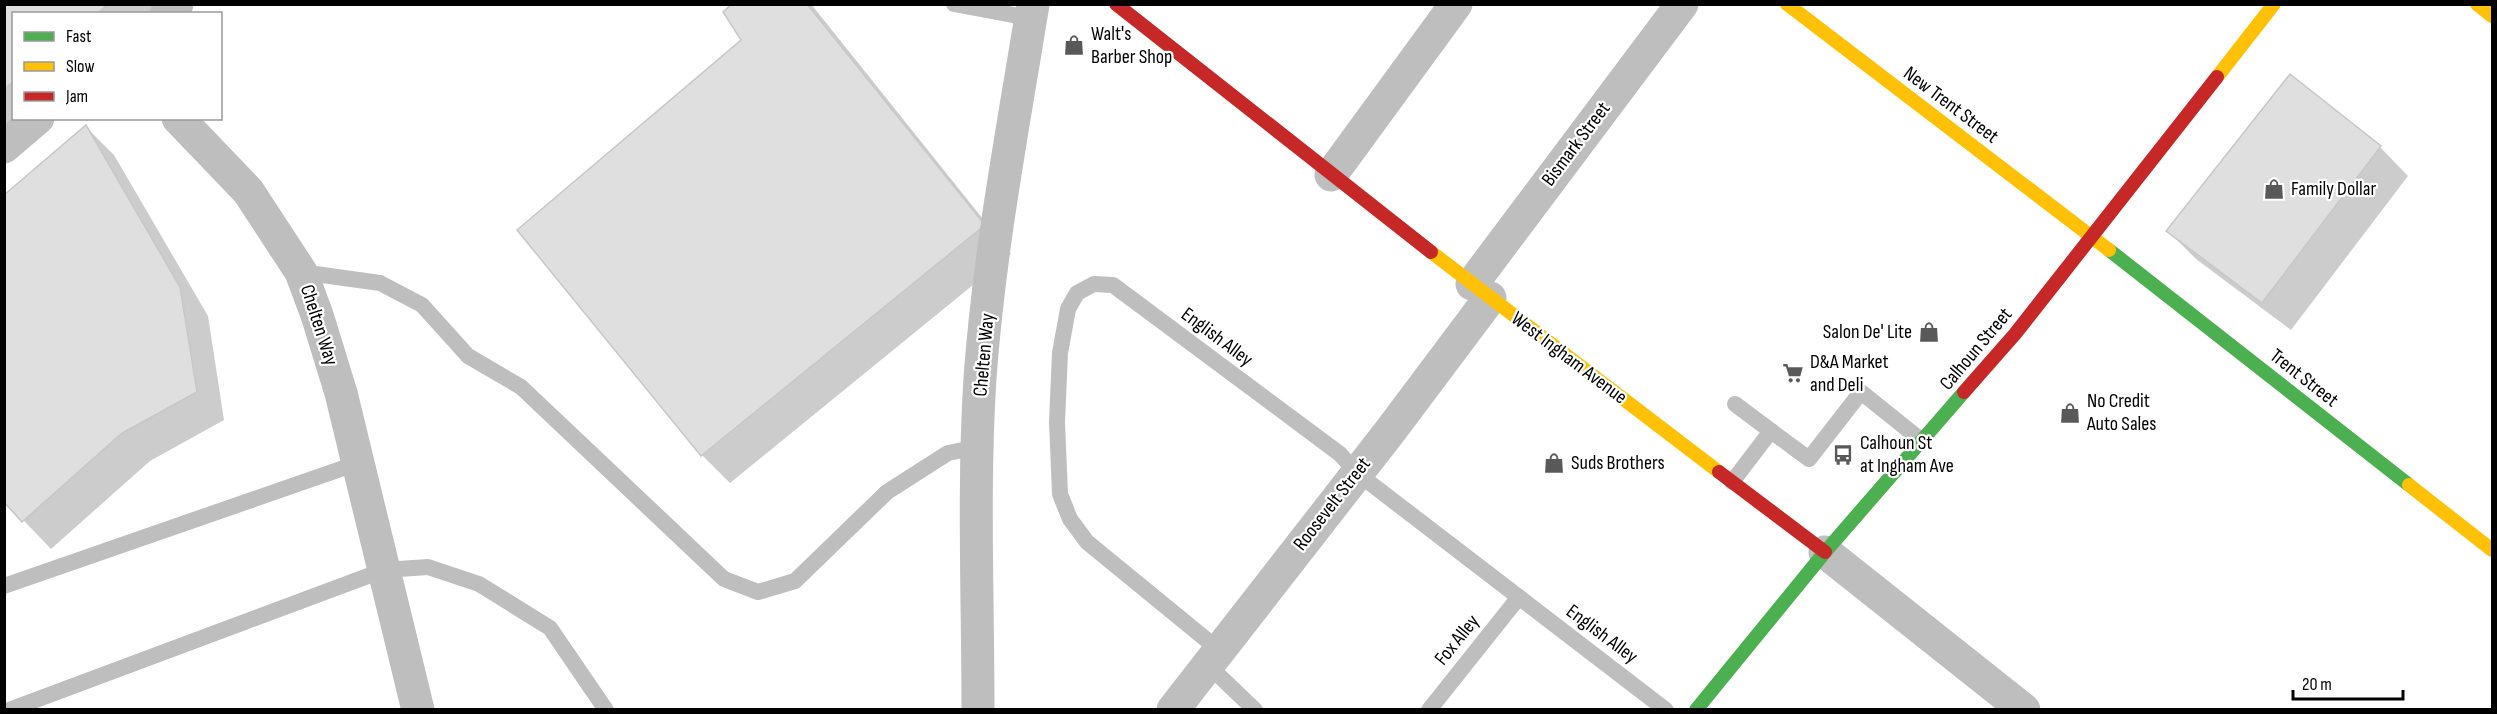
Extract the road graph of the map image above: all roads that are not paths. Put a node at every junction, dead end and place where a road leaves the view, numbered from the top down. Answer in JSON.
{"nodes":[{"id":1,"x":954,"y":4,"type":"edge"},
{"id":2,"x":1116,"y":4,"type":"edge"},
{"id":3,"x":1456,"y":4,"type":"edge"},
{"id":4,"x":1682,"y":4,"type":"edge"},
{"id":5,"x":1787,"y":4,"type":"edge"},
{"id":6,"x":2274,"y":4,"type":"edge"},
{"id":7,"x":2477,"y":4,"type":"edge"},
{"id":8,"x":1031,"y":11,"type":"edge"},
{"id":9,"x":2493,"y":16,"type":"edge"},
{"id":10,"x":36,"y":120,"type":"edge"},
{"id":11,"x":180,"y":120,"type":"edge"},
{"id":12,"x":4,"y":147,"type":"edge"},
{"id":13,"x":1331,"y":175,"type":"junction"},
{"id":14,"x":2092,"y":236,"type":"junction"},
{"id":15,"x":301,"y":272,"type":"junction"},
{"id":16,"x":1481,"y":291,"type":"junction"},
{"id":17,"x":1735,"y":404,"type":"dead end"},
{"id":18,"x":1771,"y":432,"type":"junction"},
{"id":19,"x":1922,"y":441,"type":"junction"},
{"id":20,"x":978,"y":447,"type":"junction"},
{"id":21,"x":358,"y":464,"type":"junction"},
{"id":22,"x":1357,"y":472,"type":"junction"},
{"id":23,"x":1732,"y":482,"type":"junction"},
{"id":24,"x":2493,"y":550,"type":"edge"},
{"id":25,"x":1825,"y":552,"type":"junction"},
{"id":26,"x":384,"y":570,"type":"junction"},
{"id":27,"x":4,"y":586,"type":"edge"},
{"id":28,"x":1519,"y":597,"type":"junction"},
{"id":29,"x":1213,"y":657,"type":"junction"},
{"id":30,"x":9,"y":710,"type":"edge"},
{"id":31,"x":418,"y":710,"type":"edge"},
{"id":32,"x":606,"y":710,"type":"edge"},
{"id":33,"x":978,"y":710,"type":"edge"},
{"id":34,"x":1173,"y":710,"type":"edge"},
{"id":35,"x":1255,"y":710,"type":"edge"},
{"id":36,"x":1429,"y":710,"type":"edge"},
{"id":37,"x":1666,"y":710,"type":"edge"},
{"id":38,"x":1696,"y":710,"type":"edge"},
{"id":39,"x":2024,"y":710,"type":"edge"}],
"edges":[{"from":1,"to":8,"type":"lane"},
{"from":2,"to":13,"type":"street","name":"West Ingham Avenue"},
{"from":3,"to":13,"type":"street"},
{"from":4,"to":16,"type":"street","name":"Bismark Street"},
{"from":5,"to":14,"type":"street","name":"New Trent Street"},
{"from":6,"to":14,"type":"street","name":"Calhoun Street"},
{"from":7,"to":9,"type":"street"},
{"from":8,"to":20,"type":"street","name":"Chelten Way"},
{"from":10,"to":12,"type":"street"},
{"from":11,"to":15,"type":"street","name":"Chelten Way"},
{"from":13,"to":16,"type":"street","name":"West Ingham Avenue"},
{"from":14,"to":19,"type":"street","name":"Calhoun Street"},
{"from":14,"to":24,"type":"street","name":"Trent Street"},
{"from":15,"to":20,"type":"lane"},
{"from":15,"to":21,"type":"street","name":"Chelten Way"},
{"from":16,"to":22,"type":"street","name":"Roosevelt Street"},
{"from":16,"to":23,"type":"street","name":"West Ingham Avenue"},
{"from":17,"to":18,"type":"lane"},
{"from":18,"to":19,"type":"lane"},
{"from":18,"to":23,"type":"lane"},
{"from":19,"to":25,"type":"street","name":"Calhoun Street"},
{"from":20,"to":33,"type":"street","name":"Chelten Way"},
{"from":21,"to":26,"type":"street","name":"Chelten Way"},
{"from":21,"to":27,"type":"lane"},
{"from":22,"to":28,"type":"lane","name":"English Alley"},
{"from":22,"to":29,"type":"street","name":"Roosevelt Street"},
{"from":22,"to":29,"type":"lane","name":"English Alley"},
{"from":23,"to":25,"type":"street","name":"West Ingham Avenue"},
{"from":25,"to":38,"type":"street","name":"Calhoun Street"},
{"from":25,"to":39,"type":"street","name":"West Ingham Avenue"},
{"from":26,"to":30,"type":"lane"},
{"from":26,"to":31,"type":"street","name":"Chelten Way"},
{"from":26,"to":32,"type":"lane"},
{"from":28,"to":36,"type":"lane","name":"Fox Alley"},
{"from":28,"to":37,"type":"lane","name":"English Alley"},
{"from":29,"to":34,"type":"street","name":"Roosevelt Street"},
{"from":29,"to":35,"type":"lane","name":"English Alley"}]}
